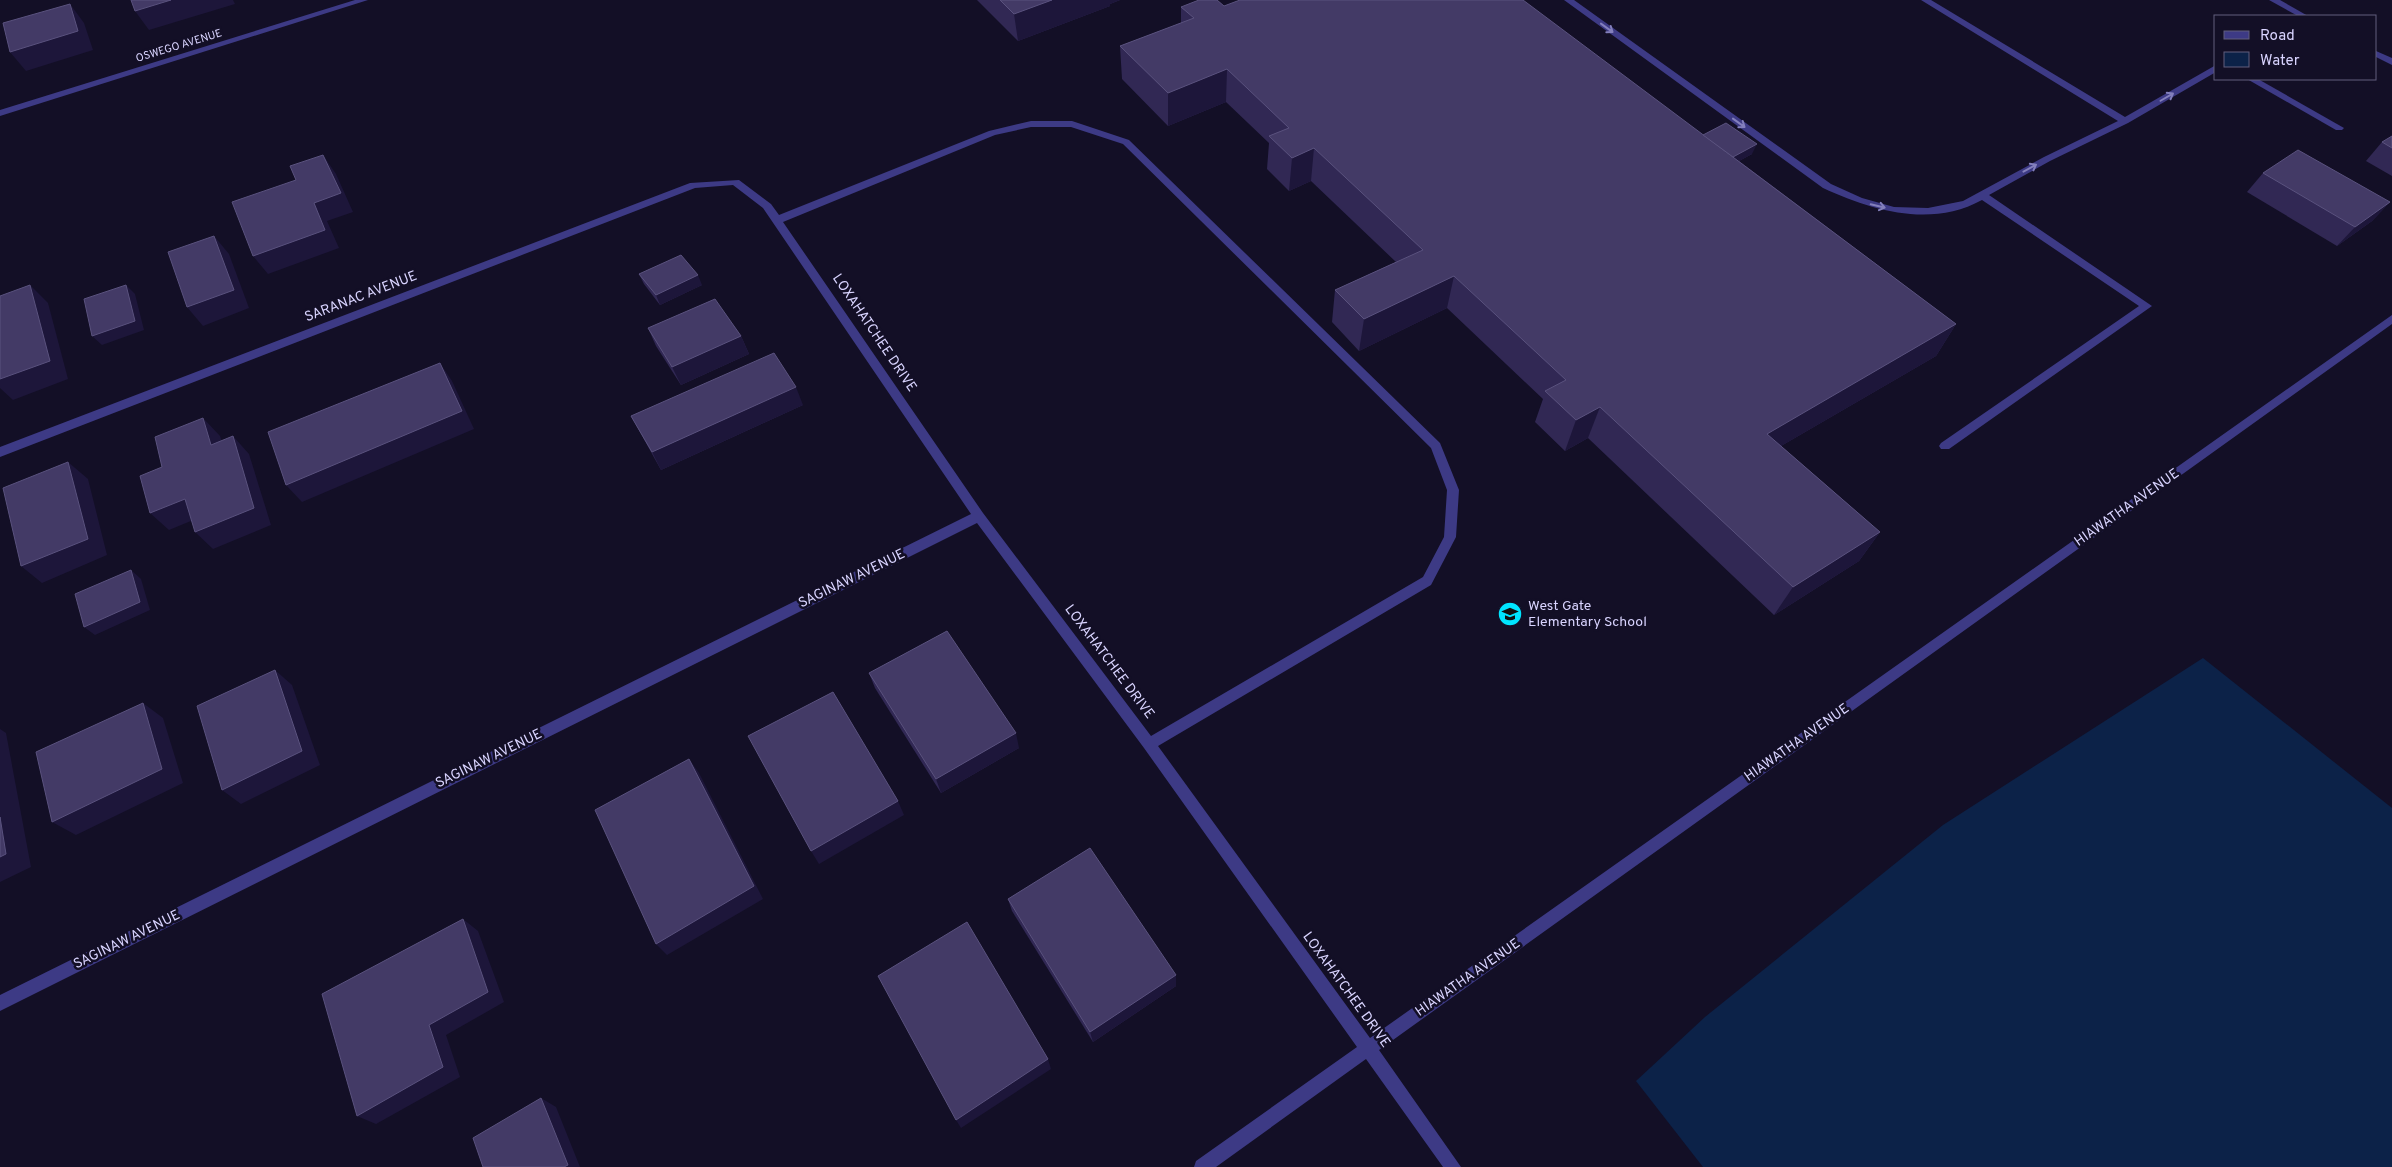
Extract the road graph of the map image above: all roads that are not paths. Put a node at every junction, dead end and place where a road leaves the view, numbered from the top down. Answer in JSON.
{"nodes":[{"id":1,"x":364,"y":0,"type":"edge"},
{"id":2,"x":1568,"y":0,"type":"edge"},
{"id":3,"x":1925,"y":0,"type":"edge"},
{"id":4,"x":2273,"y":0,"type":"edge"},
{"id":5,"x":2302,"y":15,"type":"edge"},
{"id":6,"x":2377,"y":54,"type":"edge"},
{"id":7,"x":2392,"y":62,"type":"edge"},
{"id":8,"x":2214,"y":69,"type":"edge"},
{"id":9,"x":2254,"y":80,"type":"edge"},
{"id":10,"x":0,"y":113,"type":"edge"},
{"id":11,"x":2125,"y":121,"type":"junction"},
{"id":12,"x":2339,"y":128,"type":"dead end"},
{"id":13,"x":735,"y":182,"type":"joint"},
{"id":14,"x":1982,"y":195,"type":"junction"},
{"id":15,"x":777,"y":220,"type":"junction"},
{"id":16,"x":2392,"y":320,"type":"edge"},
{"id":17,"x":1945,"y":446,"type":"dead end"},
{"id":18,"x":0,"y":452,"type":"edge"},
{"id":19,"x":979,"y":516,"type":"junction"},
{"id":20,"x":1149,"y":744,"type":"junction"},
{"id":21,"x":0,"y":1003,"type":"edge"},
{"id":22,"x":1369,"y":1049,"type":"junction"},
{"id":23,"x":1202,"y":1167,"type":"edge"},
{"id":24,"x":1453,"y":1167,"type":"edge"}],
"edges":[{"from":1,"to":10,"type":"street","name":"OSWEGO AVENUE"},
{"from":2,"to":14,"type":"street","one_way":true},
{"from":3,"to":11,"type":"street"},
{"from":4,"to":5,"type":"street"},
{"from":6,"to":7,"type":"street"},
{"from":11,"to":8,"type":"street","one_way":true},
{"from":9,"to":12,"type":"street"},
{"from":14,"to":11,"type":"street","one_way":true},
{"from":13,"to":15,"type":"street","name":"LOXAHATCHEE DRIVE"},
{"from":13,"to":18,"type":"street","name":"SARANAC AVENUE"},
{"from":14,"to":17,"type":"street"},
{"from":15,"to":19,"type":"street","name":"LOXAHATCHEE DRIVE"},
{"from":15,"to":20,"type":"street"},
{"from":16,"to":22,"type":"street","name":"HIAWATHA AVENUE"},
{"from":19,"to":20,"type":"street","name":"LOXAHATCHEE DRIVE"},
{"from":19,"to":21,"type":"street","name":"SAGINAW AVENUE"},
{"from":20,"to":22,"type":"street","name":"LOXAHATCHEE DRIVE"},
{"from":22,"to":23,"type":"street","name":"HIAWATHA AVENUE"},
{"from":22,"to":24,"type":"street","name":"LOXAHATCHEE DRIVE"}]}
